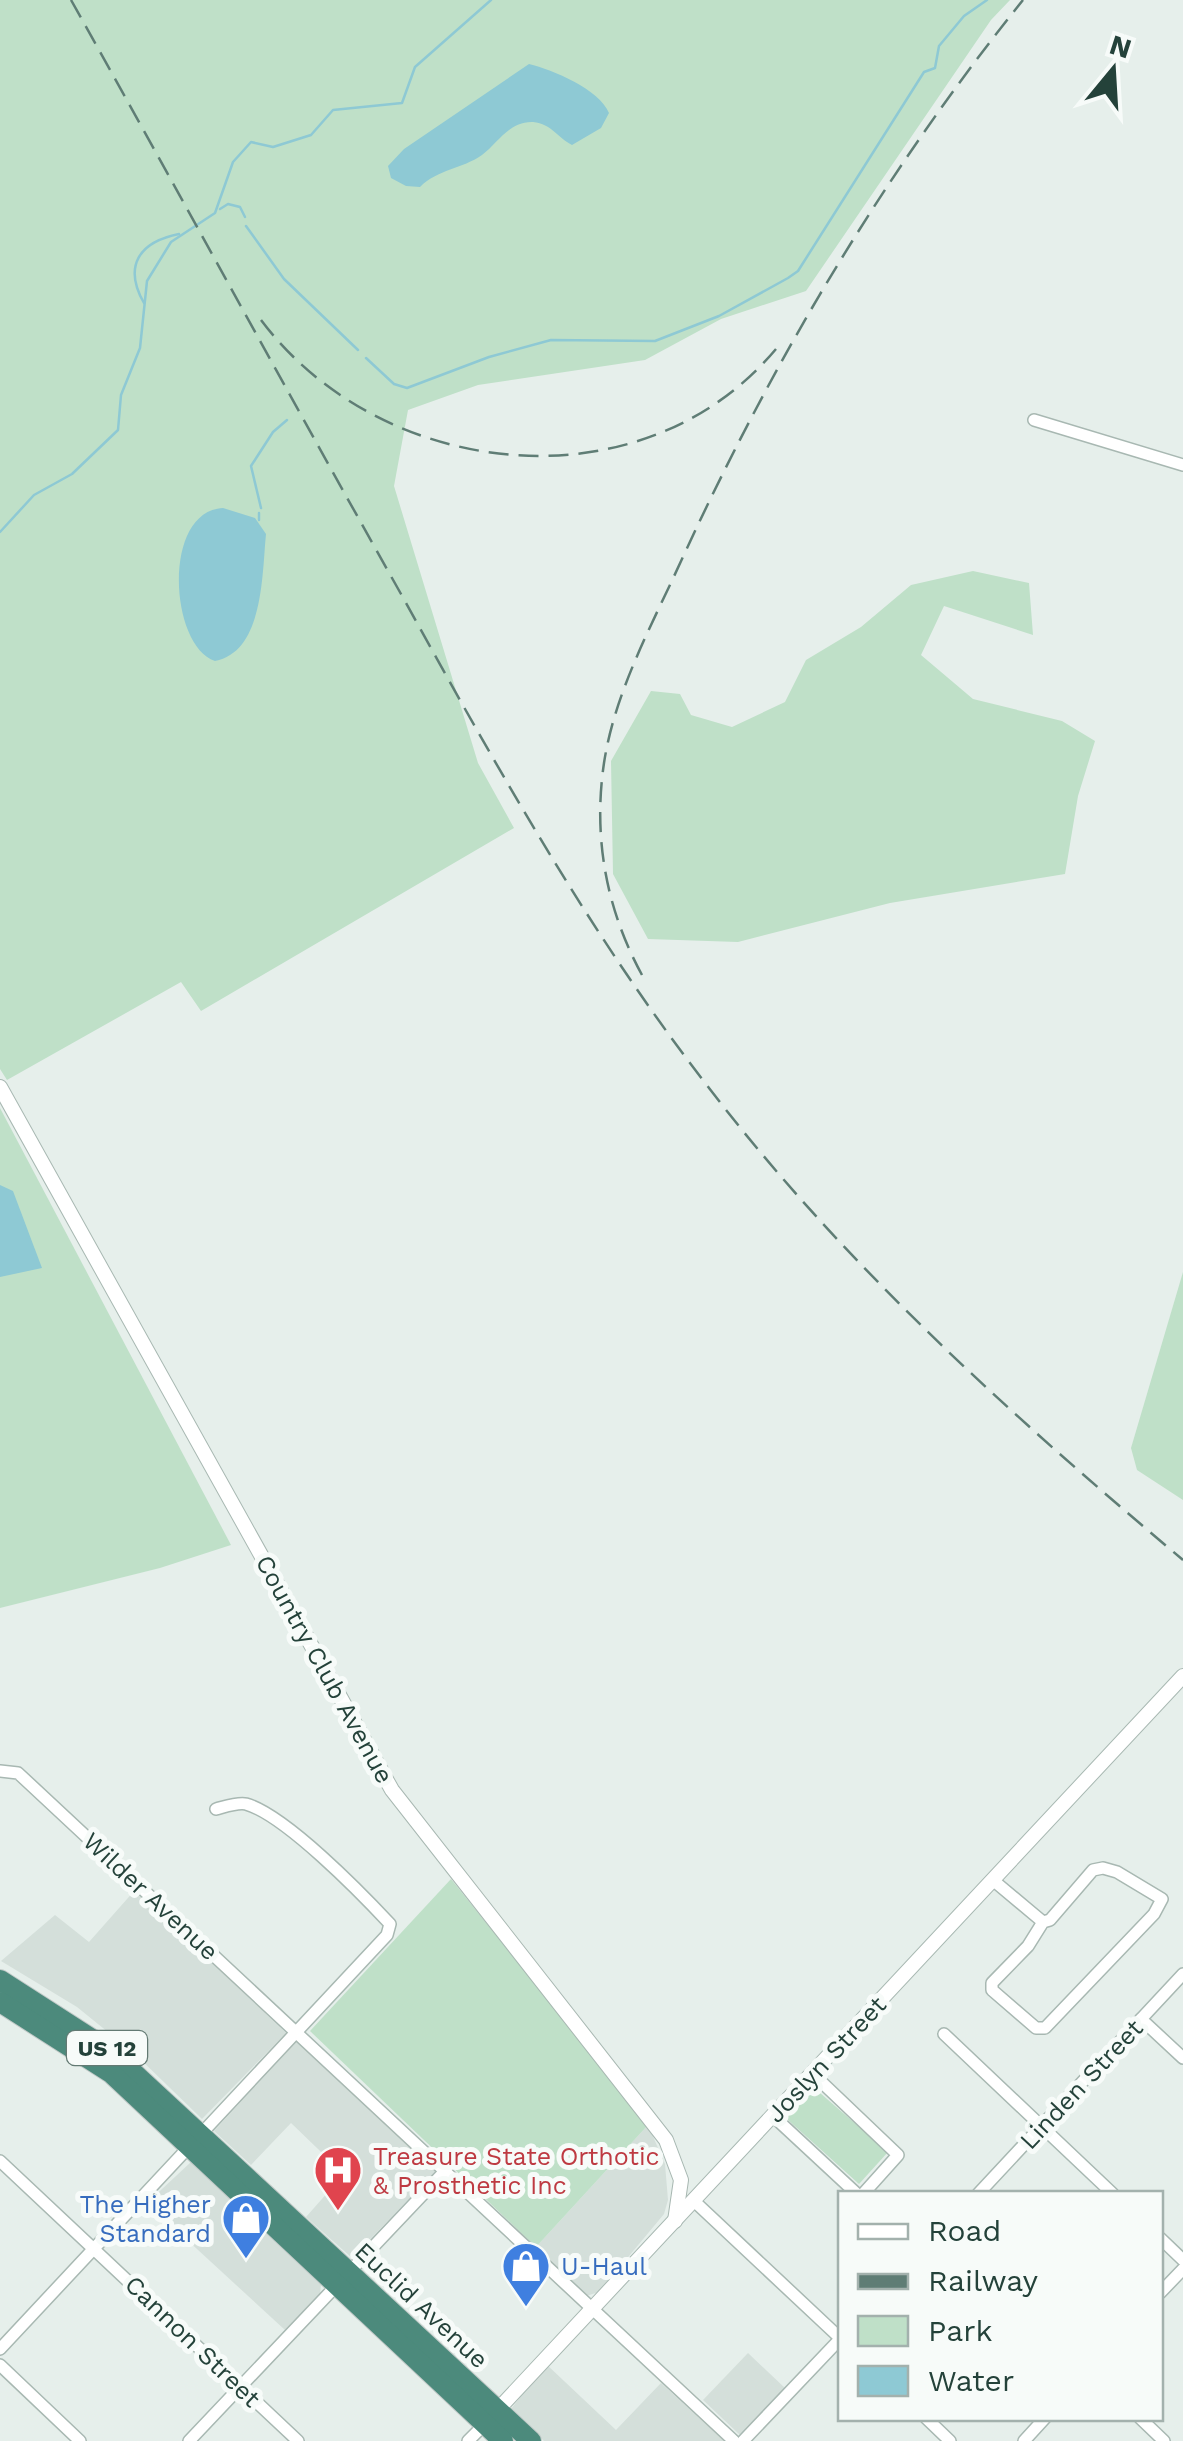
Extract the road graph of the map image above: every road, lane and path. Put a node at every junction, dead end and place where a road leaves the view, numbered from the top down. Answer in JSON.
{"nodes":[{"id":1,"x":1034,"y":420,"type":"dead end"},
{"id":2,"x":1183,"y":464,"type":"edge"},
{"id":3,"x":0,"y":1087,"type":"edge"},
{"id":4,"x":1183,"y":1676,"type":"edge"},
{"id":5,"x":0,"y":1771,"type":"edge"},
{"id":6,"x":216,"y":1808,"type":"dead end"},
{"id":7,"x":994,"y":1880,"type":"junction"},
{"id":8,"x":1042,"y":1922,"type":"junction"},
{"id":9,"x":1183,"y":1974,"type":"edge"},
{"id":10,"x":0,"y":1980,"type":"edge"},
{"id":11,"x":0,"y":2002,"type":"edge"},
{"id":12,"x":1141,"y":2019,"type":"junction"},
{"id":13,"x":296,"y":2032,"type":"junction"},
{"id":14,"x":944,"y":2034,"type":"dead end"},
{"id":15,"x":1183,"y":2058,"type":"edge"},
{"id":16,"x":813,"y":2074,"type":"junction"},
{"id":17,"x":774,"y":2116,"type":"junction"},
{"id":18,"x":1041,"y":2126,"type":"junction"},
{"id":19,"x":196,"y":2139,"type":"junction"},
{"id":20,"x":0,"y":2160,"type":"edge"},
{"id":21,"x":446,"y":2170,"type":"junction"},
{"id":22,"x":857,"y":2191,"type":"edge"},
{"id":23,"x":863,"y":2191,"type":"edge"},
{"id":24,"x":981,"y":2191,"type":"edge"},
{"id":25,"x":1110,"y":2191,"type":"edge"},
{"id":26,"x":694,"y":2201,"type":"junction"},
{"id":27,"x":675,"y":2221,"type":"junction"},
{"id":28,"x":1163,"y":2241,"type":"edge"},
{"id":29,"x":95,"y":2246,"type":"junction"},
{"id":30,"x":1183,"y":2260,"type":"edge"},
{"id":31,"x":1183,"y":2269,"type":"edge"},
{"id":32,"x":344,"y":2278,"type":"junction"},
{"id":33,"x":1163,"y":2290,"type":"edge"},
{"id":34,"x":593,"y":2308,"type":"junction"},
{"id":35,"x":838,"y":2336,"type":"edge"},
{"id":36,"x":838,"y":2340,"type":"edge"},
{"id":37,"x":0,"y":2349,"type":"edge"},
{"id":38,"x":0,"y":2365,"type":"edge"},
{"id":39,"x":240,"y":2387,"type":"junction"},
{"id":40,"x":491,"y":2417,"type":"junction"},
{"id":41,"x":929,"y":2421,"type":"edge"},
{"id":42,"x":1042,"y":2421,"type":"edge"},
{"id":43,"x":1143,"y":2421,"type":"edge"},
{"id":44,"x":80,"y":2441,"type":"edge"},
{"id":45,"x":189,"y":2441,"type":"edge"},
{"id":46,"x":298,"y":2441,"type":"edge"},
{"id":47,"x":468,"y":2441,"type":"edge"},
{"id":48,"x":503,"y":2441,"type":"edge"},
{"id":49,"x":531,"y":2441,"type":"edge"},
{"id":50,"x":734,"y":2441,"type":"edge"},
{"id":51,"x":743,"y":2441,"type":"edge"},
{"id":52,"x":950,"y":2441,"type":"edge"},
{"id":53,"x":1024,"y":2441,"type":"edge"},
{"id":54,"x":1164,"y":2441,"type":"edge"}],
"edges":[{"from":1,"to":2,"type":"street"},
{"from":3,"to":27,"type":"street","name":"Country Club Avenue"},
{"from":4,"to":7,"type":"street","name":"Joslyn Street"},
{"from":5,"to":13,"type":"street","name":"Wilder Avenue"},
{"from":6,"to":13,"type":"street"},
{"from":7,"to":8,"type":"street"},
{"from":7,"to":16,"type":"street","name":"Joslyn Street"},
{"from":8,"to":8,"type":"street"},
{"from":9,"to":12,"type":"street","name":"Linden Street"},
{"from":10,"to":19,"type":"highway","name":"Euclid Avenue","number":"US 12"},
{"from":11,"to":19,"type":"highway","name":"Euclid Avenue","number":"US 12"},
{"from":12,"to":15,"type":"street"},
{"from":12,"to":18,"type":"street","name":"Linden Street"},
{"from":13,"to":19,"type":"street"},
{"from":13,"to":21,"type":"street","name":"Wilder Avenue"},
{"from":14,"to":18,"type":"street"},
{"from":16,"to":17,"type":"street","name":"Joslyn Street"},
{"from":16,"to":23,"type":"street"},
{"from":17,"to":22,"type":"street"},
{"from":17,"to":26,"type":"street","name":"Joslyn Street"},
{"from":18,"to":24,"type":"street","name":"Linden Street"},
{"from":18,"to":25,"type":"street"},
{"from":19,"to":29,"type":"street"},
{"from":19,"to":32,"type":"highway","name":"Euclid Avenue","number":"US 12"},
{"from":20,"to":29,"type":"street","name":"Cannon Street"},
{"from":21,"to":32,"type":"street"},
{"from":21,"to":34,"type":"street","name":"Wilder Avenue"},
{"from":26,"to":27,"type":"street","name":"Joslyn Street"},
{"from":26,"to":35,"type":"street"},
{"from":27,"to":34,"type":"street","name":"Joslyn Street"},
{"from":28,"to":30,"type":"street"},
{"from":29,"to":37,"type":"street"},
{"from":29,"to":39,"type":"street","name":"Cannon Street"},
{"from":31,"to":33,"type":"street"},
{"from":32,"to":39,"type":"street"},
{"from":32,"to":40,"type":"highway","name":"Euclid Avenue","number":"US 12"},
{"from":34,"to":40,"type":"street","name":"Joslyn Street"},
{"from":34,"to":50,"type":"street","name":"Wilder Avenue"},
{"from":36,"to":51,"type":"street"},
{"from":38,"to":44,"type":"street"},
{"from":39,"to":45,"type":"street"},
{"from":39,"to":46,"type":"street","name":"Cannon Street"},
{"from":40,"to":47,"type":"street","name":"Joslyn Street"},
{"from":40,"to":48,"type":"highway","name":"Euclid Avenue","number":"US 12"},
{"from":40,"to":49,"type":"highway","name":"Euclid Avenue","number":"US 12"},
{"from":41,"to":52,"type":"street"},
{"from":42,"to":53,"type":"street"},
{"from":43,"to":54,"type":"street"}]}
